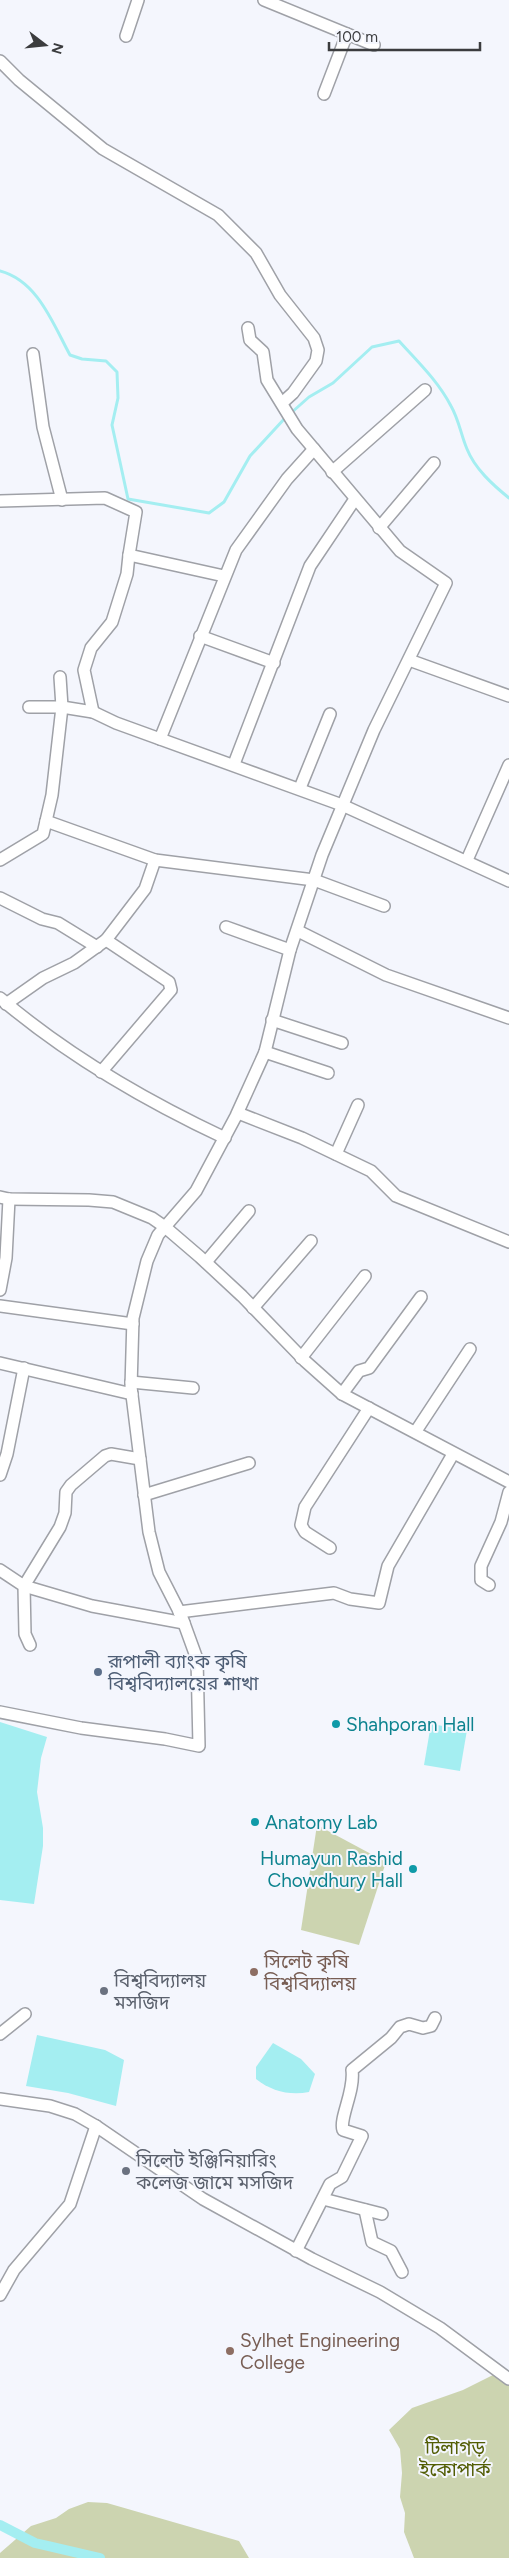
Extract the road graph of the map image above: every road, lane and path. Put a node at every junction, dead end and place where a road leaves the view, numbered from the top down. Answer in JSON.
{"nodes":[{"id":1,"x":138,"y":0,"type":"edge"},
{"id":2,"x":264,"y":0,"type":"edge"},
{"id":3,"x":346,"y":34,"type":"junction"},
{"id":4,"x":126,"y":36,"type":"dead end"},
{"id":5,"x":374,"y":45,"type":"dead end"},
{"id":6,"x":0,"y":60,"type":"edge"},
{"id":7,"x":324,"y":94,"type":"dead end"},
{"id":8,"x":248,"y":328,"type":"dead end"},
{"id":9,"x":33,"y":354,"type":"dead end"},
{"id":10,"x":425,"y":390,"type":"dead end"},
{"id":11,"x":282,"y":403,"type":"junction"},
{"id":12,"x":314,"y":449,"type":"junction"},
{"id":13,"x":434,"y":463,"type":"dead end"},
{"id":14,"x":332,"y":472,"type":"junction"},
{"id":15,"x":355,"y":499,"type":"junction"},
{"id":16,"x":62,"y":500,"type":"junction"},
{"id":17,"x":0,"y":501,"type":"edge"},
{"id":18,"x":379,"y":528,"type":"junction"},
{"id":19,"x":129,"y":555,"type":"junction"},
{"id":20,"x":224,"y":576,"type":"junction"},
{"id":21,"x":200,"y":636,"type":"junction"},
{"id":22,"x":409,"y":660,"type":"junction"},
{"id":23,"x":274,"y":663,"type":"junction"},
{"id":24,"x":60,"y":677,"type":"dead end"},
{"id":25,"x":509,"y":696,"type":"edge"},
{"id":26,"x":29,"y":707,"type":"dead end"},
{"id":27,"x":62,"y":707,"type":"junction"},
{"id":28,"x":93,"y":712,"type":"junction"},
{"id":29,"x":330,"y":714,"type":"dead end"},
{"id":30,"x":160,"y":739,"type":"junction"},
{"id":31,"x":234,"y":764,"type":"junction"},
{"id":32,"x":509,"y":765,"type":"edge"},
{"id":33,"x":300,"y":788,"type":"junction"},
{"id":34,"x":342,"y":805,"type":"junction"},
{"id":35,"x":46,"y":821,"type":"junction"},
{"id":36,"x":0,"y":860,"type":"edge"},
{"id":37,"x":155,"y":860,"type":"junction"},
{"id":38,"x":467,"y":860,"type":"junction"},
{"id":39,"x":314,"y":880,"type":"junction"},
{"id":40,"x":509,"y":881,"type":"edge"},
{"id":41,"x":0,"y":898,"type":"edge"},
{"id":42,"x":384,"y":906,"type":"dead end"},
{"id":43,"x":226,"y":927,"type":"dead end"},
{"id":44,"x":298,"y":931,"type":"junction"},
{"id":45,"x":102,"y":944,"type":"junction"},
{"id":46,"x":290,"y":950,"type":"junction"},
{"id":47,"x":3,"y":1001,"type":"edge"},
{"id":48,"x":509,"y":1018,"type":"edge"},
{"id":49,"x":272,"y":1020,"type":"junction"},
{"id":50,"x":342,"y":1043,"type":"dead end"},
{"id":51,"x":266,"y":1052,"type":"junction"},
{"id":52,"x":102,"y":1072,"type":"junction"},
{"id":53,"x":328,"y":1073,"type":"dead end"},
{"id":54,"x":358,"y":1105,"type":"dead end"},
{"id":55,"x":238,"y":1113,"type":"junction"},
{"id":56,"x":225,"y":1138,"type":"junction"},
{"id":57,"x":336,"y":1154,"type":"junction"},
{"id":58,"x":4,"y":1198,"type":"edge"},
{"id":59,"x":249,"y":1211,"type":"dead end"},
{"id":60,"x":165,"y":1227,"type":"junction"},
{"id":61,"x":311,"y":1241,"type":"dead end"},
{"id":62,"x":509,"y":1242,"type":"edge"},
{"id":63,"x":206,"y":1262,"type":"junction"},
{"id":64,"x":365,"y":1276,"type":"dead end"},
{"id":65,"x":0,"y":1290,"type":"edge"},
{"id":66,"x":421,"y":1297,"type":"dead end"},
{"id":67,"x":0,"y":1306,"type":"edge"},
{"id":68,"x":254,"y":1308,"type":"junction"},
{"id":69,"x":133,"y":1324,"type":"junction"},
{"id":70,"x":470,"y":1349,"type":"dead end"},
{"id":71,"x":301,"y":1358,"type":"junction"},
{"id":72,"x":0,"y":1362,"type":"edge"},
{"id":73,"x":24,"y":1368,"type":"junction"},
{"id":74,"x":132,"y":1388,"type":"junction"},
{"id":75,"x":193,"y":1388,"type":"dead end"},
{"id":76,"x":342,"y":1394,"type":"junction"},
{"id":77,"x":369,"y":1408,"type":"junction"},
{"id":78,"x":416,"y":1431,"type":"junction"},
{"id":79,"x":453,"y":1454,"type":"junction"},
{"id":80,"x":140,"y":1459,"type":"junction"},
{"id":81,"x":249,"y":1463,"type":"dead end"},
{"id":82,"x":0,"y":1475,"type":"edge"},
{"id":83,"x":509,"y":1482,"type":"edge"},
{"id":84,"x":509,"y":1492,"type":"edge"},
{"id":85,"x":144,"y":1495,"type":"junction"},
{"id":86,"x":330,"y":1548,"type":"dead end"},
{"id":87,"x":0,"y":1570,"type":"edge"},
{"id":88,"x":489,"y":1585,"type":"dead end"},
{"id":89,"x":24,"y":1586,"type":"junction"},
{"id":90,"x":182,"y":1617,"type":"junction"},
{"id":91,"x":30,"y":1645,"type":"dead end"},
{"id":92,"x":0,"y":1712,"type":"edge"},
{"id":93,"x":25,"y":2014,"type":"dead end"},
{"id":94,"x":435,"y":2018,"type":"dead end"},
{"id":95,"x":0,"y":2034,"type":"edge"},
{"id":96,"x":0,"y":2099,"type":"edge"},
{"id":97,"x":96,"y":2126,"type":"junction"},
{"id":98,"x":323,"y":2199,"type":"junction"},
{"id":99,"x":365,"y":2210,"type":"junction"},
{"id":100,"x":382,"y":2214,"type":"dead end"},
{"id":101,"x":296,"y":2251,"type":"junction"},
{"id":102,"x":402,"y":2272,"type":"dead end"},
{"id":103,"x":0,"y":2294,"type":"edge"},
{"id":104,"x":508,"y":2377,"type":"edge"}],
"edges":[{"from":1,"to":4,"type":"street"},
{"from":2,"to":3,"type":"street"},
{"from":3,"to":5,"type":"street"},
{"from":3,"to":7,"type":"street"},
{"from":6,"to":11,"type":"street"},
{"from":8,"to":11,"type":"street"},
{"from":9,"to":16,"type":"street"},
{"from":10,"to":14,"type":"street"},
{"from":11,"to":12,"type":"street"},
{"from":12,"to":14,"type":"street"},
{"from":12,"to":20,"type":"street"},
{"from":13,"to":18,"type":"street"},
{"from":14,"to":15,"type":"street"},
{"from":15,"to":18,"type":"street"},
{"from":15,"to":23,"type":"street"},
{"from":16,"to":17,"type":"street"},
{"from":16,"to":19,"type":"street"},
{"from":18,"to":22,"type":"street"},
{"from":19,"to":20,"type":"street"},
{"from":19,"to":28,"type":"street"},
{"from":20,"to":21,"type":"street"},
{"from":21,"to":23,"type":"street"},
{"from":21,"to":30,"type":"street"},
{"from":22,"to":25,"type":"street"},
{"from":22,"to":34,"type":"street"},
{"from":23,"to":31,"type":"street"},
{"from":24,"to":27,"type":"street"},
{"from":26,"to":27,"type":"street"},
{"from":27,"to":28,"type":"street"},
{"from":27,"to":35,"type":"street"},
{"from":28,"to":30,"type":"street"},
{"from":29,"to":33,"type":"street"},
{"from":30,"to":31,"type":"street"},
{"from":31,"to":33,"type":"street"},
{"from":32,"to":38,"type":"street"},
{"from":33,"to":34,"type":"street"},
{"from":34,"to":38,"type":"street"},
{"from":34,"to":39,"type":"street"},
{"from":35,"to":36,"type":"street"},
{"from":35,"to":37,"type":"street"},
{"from":37,"to":39,"type":"street"},
{"from":37,"to":45,"type":"street"},
{"from":38,"to":40,"type":"street"},
{"from":39,"to":42,"type":"street"},
{"from":39,"to":44,"type":"street"},
{"from":41,"to":45,"type":"street"},
{"from":43,"to":46,"type":"street"},
{"from":44,"to":46,"type":"street"},
{"from":44,"to":48,"type":"street"},
{"from":45,"to":47,"type":"street"},
{"from":45,"to":52,"type":"street"},
{"from":46,"to":49,"type":"street"},
{"from":47,"to":52,"type":"street"},
{"from":49,"to":50,"type":"street"},
{"from":49,"to":51,"type":"street"},
{"from":51,"to":53,"type":"street"},
{"from":51,"to":55,"type":"street"},
{"from":52,"to":56,"type":"street"},
{"from":54,"to":57,"type":"street"},
{"from":55,"to":56,"type":"street"},
{"from":55,"to":57,"type":"street"},
{"from":56,"to":60,"type":"street"},
{"from":57,"to":62,"type":"street"},
{"from":58,"to":60,"type":"street"},
{"from":58,"to":65,"type":"street"},
{"from":59,"to":63,"type":"street"},
{"from":60,"to":63,"type":"street"},
{"from":60,"to":69,"type":"street"},
{"from":61,"to":68,"type":"street"},
{"from":63,"to":68,"type":"street"},
{"from":64,"to":71,"type":"street"},
{"from":66,"to":76,"type":"street"},
{"from":67,"to":69,"type":"street"},
{"from":68,"to":71,"type":"street"},
{"from":69,"to":74,"type":"street"},
{"from":70,"to":78,"type":"street"},
{"from":71,"to":76,"type":"street"},
{"from":72,"to":73,"type":"street"},
{"from":73,"to":74,"type":"street"},
{"from":73,"to":82,"type":"street"},
{"from":74,"to":75,"type":"street"},
{"from":74,"to":80,"type":"street"},
{"from":76,"to":77,"type":"street"},
{"from":77,"to":78,"type":"street"},
{"from":77,"to":86,"type":"street"},
{"from":78,"to":79,"type":"street"},
{"from":79,"to":83,"type":"street"},
{"from":79,"to":90,"type":"street"},
{"from":80,"to":85,"type":"street"},
{"from":80,"to":89,"type":"street"},
{"from":81,"to":85,"type":"street"},
{"from":84,"to":88,"type":"street"},
{"from":85,"to":90,"type":"street"},
{"from":87,"to":89,"type":"street"},
{"from":89,"to":90,"type":"street"},
{"from":89,"to":91,"type":"street"},
{"from":90,"to":92,"type":"street"},
{"from":93,"to":95,"type":"street"},
{"from":94,"to":98,"type":"street"},
{"from":96,"to":97,"type":"street"},
{"from":97,"to":101,"type":"street"},
{"from":97,"to":103,"type":"street"},
{"from":98,"to":99,"type":"street"},
{"from":98,"to":101,"type":"street"},
{"from":99,"to":100,"type":"street"},
{"from":99,"to":102,"type":"street"},
{"from":101,"to":104,"type":"street"}]}
